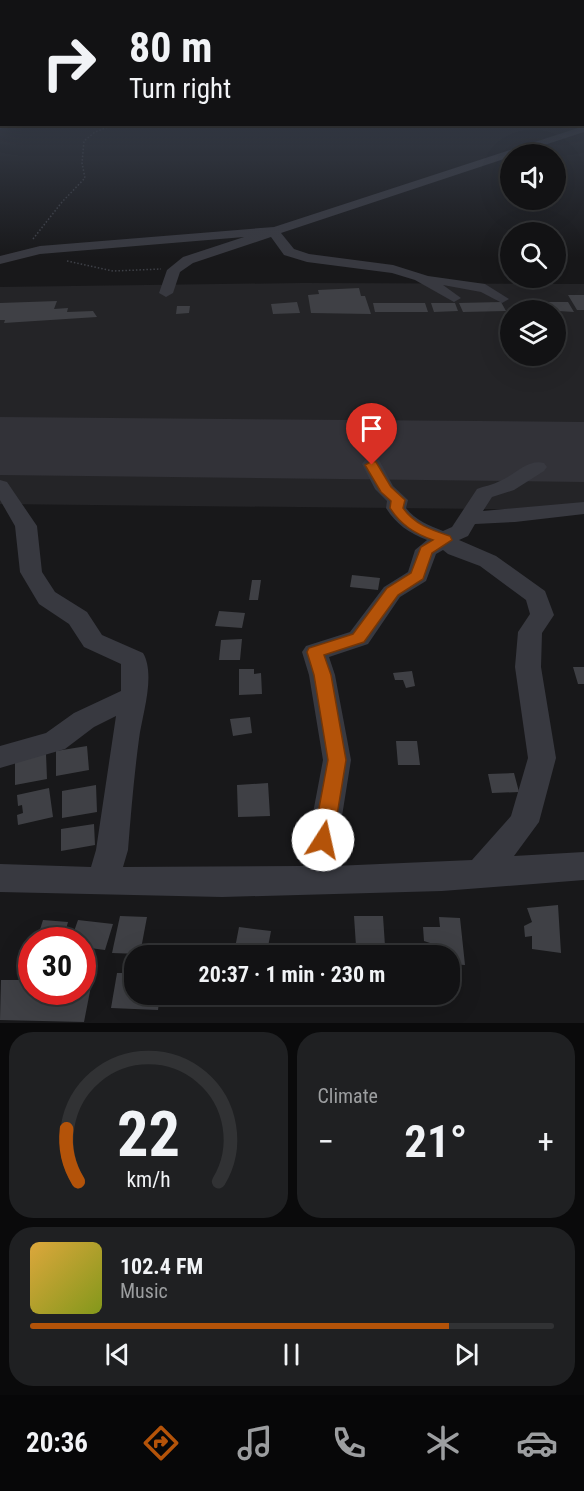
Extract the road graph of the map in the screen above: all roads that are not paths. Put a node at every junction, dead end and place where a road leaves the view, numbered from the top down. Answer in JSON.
{"nodes":[{"id":1,"x":481,"y":163,"type":"edge"},
{"id":2,"x":273,"y":231,"type":"junction"},
{"id":3,"x":0,"y":249,"type":"edge"},
{"id":4,"x":40,"y":250,"type":"junction"},
{"id":5,"x":0,"y":260,"type":"edge"},
{"id":6,"x":420,"y":277,"type":"junction"},
{"id":7,"x":166,"y":293,"type":"dead end"},
{"id":8,"x":454,"y":298,"type":"dead end"},
{"id":9,"x":502,"y":299,"type":"dead end"},
{"id":10,"x":372,"y":465,"type":"dead end"},
{"id":11,"x":537,"y":467,"type":"dead end"},
{"id":12,"x":0,"y":486,"type":"edge"},
{"id":13,"x":584,"y":508,"type":"edge"},
{"id":14,"x":468,"y":518,"type":"junction"},
{"id":15,"x":445,"y":540,"type":"junction"},
{"id":16,"x":134,"y":696,"type":"junction"},
{"id":17,"x":0,"y":757,"type":"edge"},
{"id":18,"x":584,"y":867,"type":"edge"},
{"id":19,"x":480,"y":874,"type":"junction"},
{"id":20,"x":0,"y":878,"type":"edge"},
{"id":21,"x":316,"y":880,"type":"junction"},
{"id":22,"x":104,"y":882,"type":"junction"}],
"edges":[{"from":1,"to":2,"type":"street"},
{"from":2,"to":4,"type":"street"},
{"from":2,"to":6,"type":"street"},
{"from":2,"to":7,"type":"street"},
{"from":3,"to":4,"type":"street"},
{"from":4,"to":5,"type":"street"},
{"from":6,"to":8,"type":"street"},
{"from":6,"to":9,"type":"street"},
{"from":10,"to":15,"type":"street"},
{"from":11,"to":14,"type":"street"},
{"from":12,"to":16,"type":"street"},
{"from":13,"to":14,"type":"street"},
{"from":14,"to":15,"type":"street"},
{"from":15,"to":19,"type":"street"},
{"from":15,"to":21,"type":"street"},
{"from":16,"to":17,"type":"street"},
{"from":16,"to":22,"type":"street"},
{"from":18,"to":19,"type":"street"},
{"from":19,"to":21,"type":"street"},
{"from":20,"to":22,"type":"street"},
{"from":21,"to":22,"type":"street"}]}
